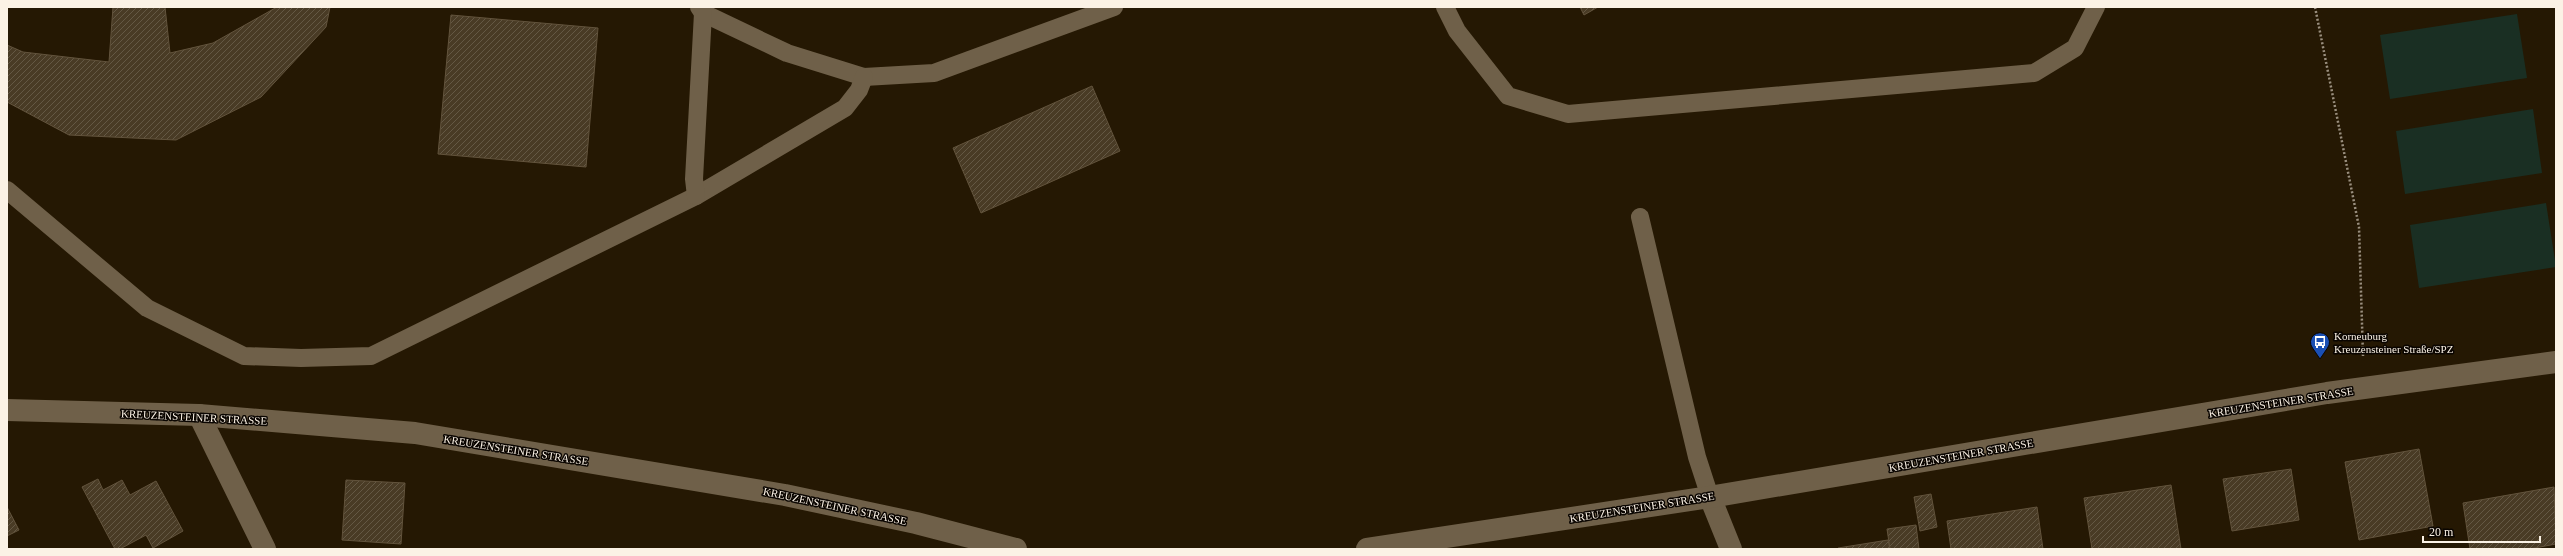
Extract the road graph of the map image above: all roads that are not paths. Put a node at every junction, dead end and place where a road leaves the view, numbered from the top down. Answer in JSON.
{"nodes":[{"id":1,"x":1114,"y":7,"type":"edge"},
{"id":2,"x":1445,"y":7,"type":"edge"},
{"id":3,"x":2096,"y":7,"type":"edge"},
{"id":4,"x":701,"y":10,"type":"edge"},
{"id":5,"x":864,"y":77,"type":"junction"},
{"id":6,"x":7,"y":190,"type":"edge"},
{"id":7,"x":696,"y":196,"type":"junction"},
{"id":8,"x":1640,"y":217,"type":"dead end"},
{"id":9,"x":2556,"y":362,"type":"edge"},
{"id":10,"x":7,"y":410,"type":"edge"},
{"id":11,"x":199,"y":415,"type":"junction"},
{"id":12,"x":1710,"y":497,"type":"junction"},
{"id":13,"x":266,"y":549,"type":"edge"},
{"id":14,"x":1016,"y":549,"type":"edge"},
{"id":15,"x":1367,"y":549,"type":"edge"},
{"id":16,"x":1731,"y":549,"type":"edge"}],
"edges":[{"from":1,"to":5,"type":"lane"},
{"from":2,"to":3,"type":"lane"},
{"from":4,"to":5,"type":"lane"},
{"from":4,"to":7,"type":"lane"},
{"from":5,"to":7,"type":"lane"},
{"from":6,"to":7,"type":"lane"},
{"from":8,"to":12,"type":"lane"},
{"from":9,"to":12,"type":"street","name":"KREUZENSTEINER STRASSE"},
{"from":10,"to":11,"type":"street","name":"KREUZENSTEINER STRASSE"},
{"from":11,"to":13,"type":"street"},
{"from":11,"to":14,"type":"street","name":"KREUZENSTEINER STRASSE"},
{"from":12,"to":15,"type":"street","name":"KREUZENSTEINER STRASSE"},
{"from":12,"to":16,"type":"street"}]}
